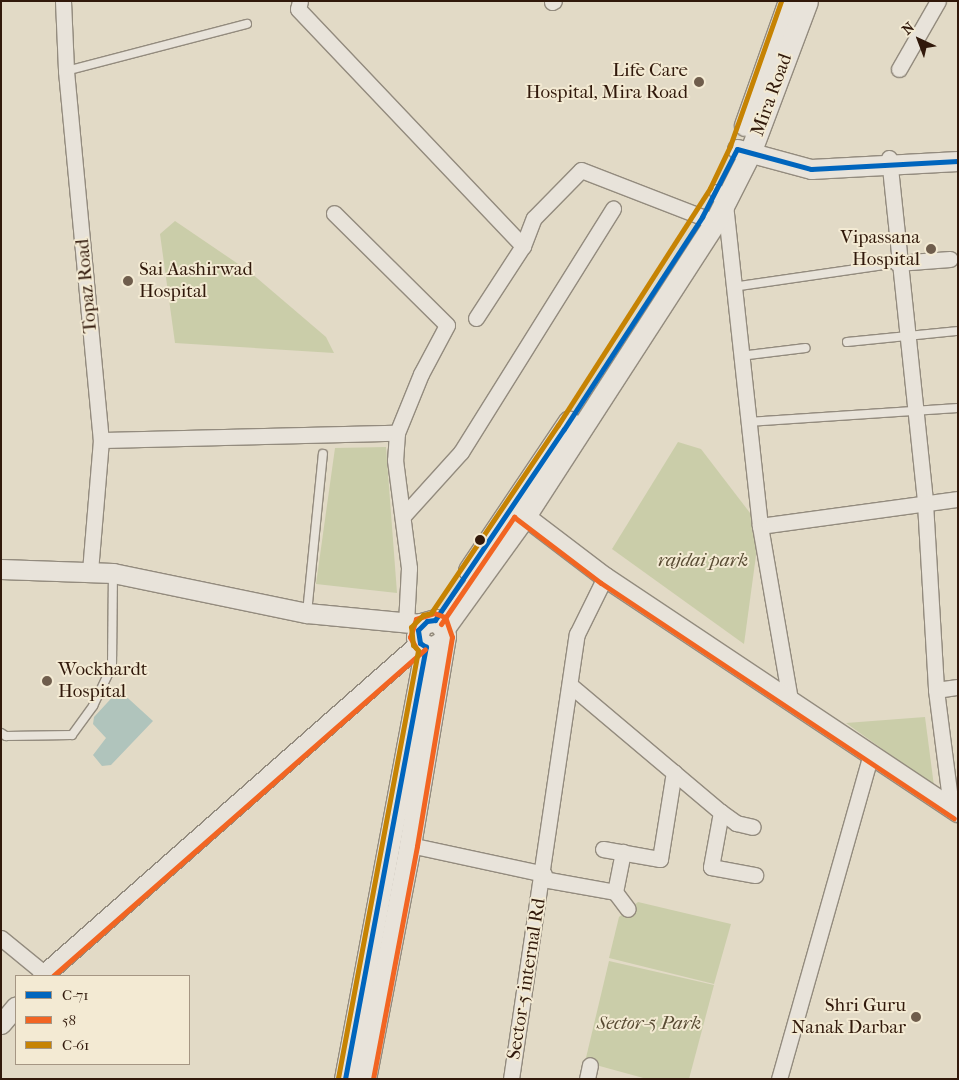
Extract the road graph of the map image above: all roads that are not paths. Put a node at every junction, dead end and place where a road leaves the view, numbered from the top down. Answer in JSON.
{"nodes":[{"id":1,"x":63,"y":1,"type":"edge"},
{"id":2,"x":300,"y":1,"type":"edge"},
{"id":3,"x":789,"y":1,"type":"edge"},
{"id":4,"x":807,"y":1,"type":"edge"},
{"id":5,"x":938,"y":1,"type":"edge"},
{"id":6,"x":247,"y":24,"type":"dead end"},
{"id":7,"x":898,"y":69,"type":"dead end"},
{"id":8,"x":66,"y":71,"type":"junction"},
{"id":9,"x":746,"y":146,"type":"junction"},
{"id":10,"x":958,"y":152,"type":"edge"},
{"id":11,"x":958,"y":161,"type":"edge"},
{"id":12,"x":889,"y":163,"type":"junction"},
{"id":13,"x":613,"y":209,"type":"dead end"},
{"id":14,"x":715,"y":209,"type":"junction"},
{"id":15,"x":334,"y":213,"type":"dead end"},
{"id":16,"x":523,"y":246,"type":"junction"},
{"id":17,"x":954,"y":259,"type":"edge"},
{"id":18,"x":897,"y":262,"type":"junction"},
{"id":19,"x":732,"y":287,"type":"junction"},
{"id":20,"x":476,"y":318,"type":"dead end"},
{"id":21,"x":958,"y":331,"type":"edge"},
{"id":22,"x":906,"y":335,"type":"junction"},
{"id":23,"x":847,"y":342,"type":"dead end"},
{"id":24,"x":806,"y":348,"type":"dead end"},
{"id":25,"x":740,"y":356,"type":"junction"},
{"id":26,"x":958,"y":408,"type":"edge"},
{"id":27,"x":915,"y":412,"type":"junction"},
{"id":28,"x":748,"y":422,"type":"junction"},
{"id":29,"x":397,"y":434,"type":"junction"},
{"id":30,"x":101,"y":440,"type":"junction"},
{"id":31,"x":323,"y":454,"type":"dead end"},
{"id":32,"x":958,"y":499,"type":"edge"},
{"id":33,"x":925,"y":503,"type":"junction"},
{"id":34,"x":519,"y":511,"type":"junction"},
{"id":35,"x":404,"y":516,"type":"junction"},
{"id":36,"x":760,"y":526,"type":"junction"},
{"id":37,"x":1,"y":569,"type":"edge"},
{"id":38,"x":90,"y":571,"type":"junction"},
{"id":39,"x":113,"y":573,"type":"junction"},
{"id":40,"x":605,"y":577,"type":"junction"},
{"id":41,"x":307,"y":613,"type":"junction"},
{"id":42,"x":428,"y":633,"type":"junction"},
{"id":43,"x":570,"y":685,"type":"junction"},
{"id":44,"x":958,"y":687,"type":"edge"},
{"id":45,"x":936,"y":690,"type":"junction"},
{"id":46,"x":790,"y":700,"type":"junction"},
{"id":47,"x":1,"y":733,"type":"edge"},
{"id":48,"x":871,"y":754,"type":"junction"},
{"id":49,"x":674,"y":772,"type":"junction"},
{"id":50,"x":954,"y":809,"type":"edge"},
{"id":51,"x":721,"y":812,"type":"junction"},
{"id":52,"x":753,"y":827,"type":"dead end"},
{"id":53,"x":410,"y":845,"type":"junction"},
{"id":54,"x":603,"y":849,"type":"dead end"},
{"id":55,"x":623,"y":852,"type":"junction"},
{"id":56,"x":755,"y":875,"type":"dead end"},
{"id":57,"x":543,"y":876,"type":"junction"},
{"id":58,"x":615,"y":892,"type":"junction"},
{"id":59,"x":628,"y":909,"type":"dead end"},
{"id":60,"x":1,"y":938,"type":"edge"},
{"id":61,"x":44,"y":975,"type":"edge"},
{"id":62,"x":15,"y":1007,"type":"edge"},
{"id":63,"x":1,"y":1024,"type":"edge"},
{"id":64,"x":344,"y":1079,"type":"edge"},
{"id":65,"x":365,"y":1079,"type":"edge"},
{"id":66,"x":511,"y":1079,"type":"edge"},
{"id":67,"x":779,"y":1079,"type":"edge"}],
"edges":[{"from":1,"to":8,"type":"street","name":"Topaz Road"},
{"from":2,"to":16,"type":"street"},
{"from":3,"to":9,"type":"main road","name":"Mira Road"},
{"from":4,"to":9,"type":"main road","name":"Mira Road"},
{"from":5,"to":7,"type":"street"},
{"from":6,"to":8,"type":"lane"},
{"from":8,"to":30,"type":"street","name":"Topaz Road"},
{"from":9,"to":12,"type":"street"},
{"from":9,"to":14,"type":"main road","name":"Mira Road"},
{"from":10,"to":12,"type":"street"},
{"from":11,"to":12,"type":"street"},
{"from":12,"to":18,"type":"street"},
{"from":13,"to":35,"type":"street"},
{"from":14,"to":16,"type":"street"},
{"from":14,"to":19,"type":"street"},
{"from":14,"to":34,"type":"main road","name":"Mira Road"},
{"from":15,"to":29,"type":"street"},
{"from":16,"to":20,"type":"street"},
{"from":17,"to":18,"type":"street"},
{"from":18,"to":19,"type":"lane"},
{"from":18,"to":22,"type":"street"},
{"from":19,"to":25,"type":"street"},
{"from":21,"to":22,"type":"lane"},
{"from":22,"to":23,"type":"lane"},
{"from":22,"to":27,"type":"street"},
{"from":24,"to":25,"type":"lane"},
{"from":25,"to":28,"type":"street"},
{"from":26,"to":27,"type":"lane"},
{"from":27,"to":28,"type":"lane"},
{"from":27,"to":33,"type":"street"},
{"from":28,"to":36,"type":"street"},
{"from":29,"to":30,"type":"street"},
{"from":29,"to":35,"type":"street"},
{"from":30,"to":38,"type":"street","name":"Topaz Road"},
{"from":31,"to":41,"type":"lane"},
{"from":32,"to":33,"type":"street"},
{"from":33,"to":36,"type":"street"},
{"from":33,"to":45,"type":"street"},
{"from":34,"to":40,"type":"street"},
{"from":34,"to":42,"type":"main road","name":"Mira Road"},
{"from":35,"to":42,"type":"street"},
{"from":36,"to":46,"type":"street"},
{"from":37,"to":38,"type":"street"},
{"from":38,"to":39,"type":"street"},
{"from":39,"to":41,"type":"street"},
{"from":39,"to":47,"type":"lane"},
{"from":40,"to":43,"type":"street","name":"Sector-5 internal Rd"},
{"from":40,"to":46,"type":"street"},
{"from":41,"to":42,"type":"street"},
{"from":42,"to":53,"type":"main road","name":"Mira Road"},
{"from":42,"to":61,"type":"street"},
{"from":42,"to":64,"type":"main road","name":"Mira Road"},
{"from":43,"to":49,"type":"street"},
{"from":43,"to":57,"type":"street","name":"Sector-5 internal Rd"},
{"from":44,"to":45,"type":"street"},
{"from":45,"to":50,"type":"street"},
{"from":46,"to":48,"type":"street"},
{"from":48,"to":50,"type":"street"},
{"from":48,"to":67,"type":"street"},
{"from":49,"to":51,"type":"street"},
{"from":49,"to":55,"type":"street"},
{"from":51,"to":52,"type":"street"},
{"from":51,"to":56,"type":"street"},
{"from":53,"to":57,"type":"street","name":"Sector-5 internal Rd"},
{"from":53,"to":65,"type":"main road","name":"Mira Road"},
{"from":54,"to":55,"type":"street"},
{"from":55,"to":58,"type":"street"},
{"from":57,"to":58,"type":"street","name":"Sector-5 internal Rd"},
{"from":57,"to":66,"type":"street","name":"Sector-5 internal Rd"},
{"from":58,"to":59,"type":"street"},
{"from":60,"to":61,"type":"street"},
{"from":62,"to":63,"type":"street"}]}
